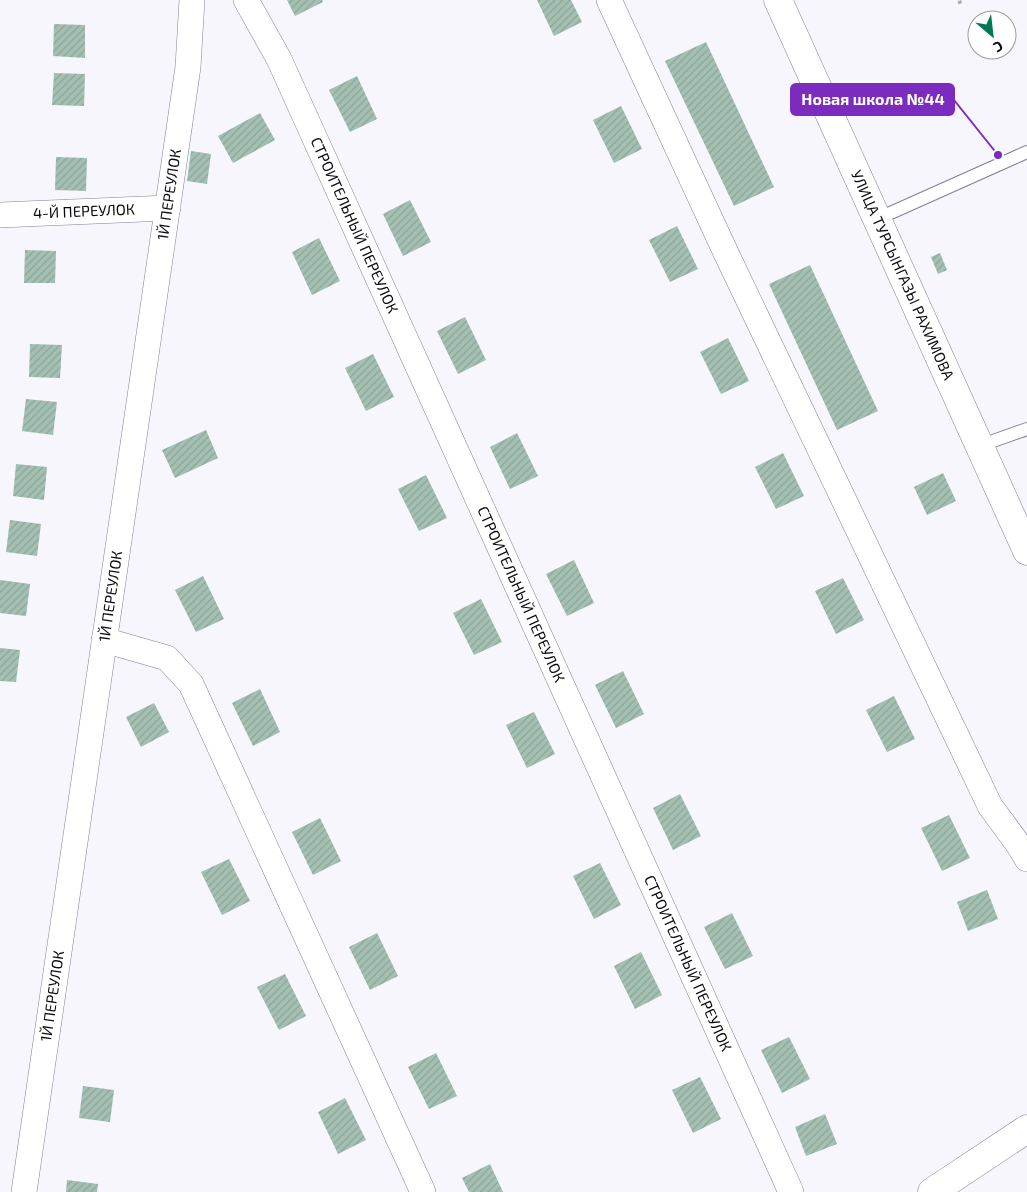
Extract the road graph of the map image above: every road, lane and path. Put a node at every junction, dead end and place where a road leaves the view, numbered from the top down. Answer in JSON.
{"nodes":[{"id":1,"x":192,"y":0,"type":"edge"},
{"id":2,"x":246,"y":0,"type":"edge"},
{"id":3,"x":609,"y":0,"type":"edge"},
{"id":4,"x":778,"y":0,"type":"edge"},
{"id":5,"x":965,"y":0,"type":"edge"},
{"id":6,"x":958,"y":3,"type":"dead end"},
{"id":7,"x":1027,"y":152,"type":"edge"},
{"id":8,"x":168,"y":208,"type":"junction"},
{"id":9,"x":0,"y":215,"type":"edge"},
{"id":10,"x":877,"y":219,"type":"junction"},
{"id":11,"x":1027,"y":429,"type":"edge"},
{"id":12,"x":980,"y":446,"type":"junction"},
{"id":13,"x":1027,"y":551,"type":"edge"},
{"id":14,"x":104,"y":640,"type":"junction"},
{"id":15,"x":1027,"y":860,"type":"edge"},
{"id":16,"x":1027,"y":1129,"type":"edge"},
{"id":17,"x":24,"y":1192,"type":"edge"},
{"id":18,"x":423,"y":1192,"type":"edge"},
{"id":19,"x":791,"y":1192,"type":"edge"},
{"id":20,"x":932,"y":1192,"type":"edge"}],
"edges":[{"from":1,"to":8,"type":"street","name":"1Й ПЕРЕУЛОК"},
{"from":2,"to":19,"type":"street","name":"СТРОИТЕЛЬНЫЙ ПЕРЕУЛОК"},
{"from":3,"to":15,"type":"street"},
{"from":4,"to":10,"type":"street","name":"УЛИЦА ТУРСЫНГАЗЫ РАХИМОВА"},
{"from":5,"to":6,"type":"path"},
{"from":7,"to":10,"type":"lane"},
{"from":8,"to":9,"type":"street","name":"4-Й ПЕРЕУЛОК"},
{"from":8,"to":14,"type":"street","name":"1Й ПЕРЕУЛОК"},
{"from":10,"to":12,"type":"street","name":"УЛИЦА ТУРСЫНГАЗЫ РАХИМОВА"},
{"from":11,"to":12,"type":"lane"},
{"from":12,"to":13,"type":"street","name":"УЛИЦА ТУРСЫНГАЗЫ РАХИМОВА"},
{"from":14,"to":17,"type":"street","name":"1Й ПЕРЕУЛОК"},
{"from":14,"to":18,"type":"street"},
{"from":16,"to":20,"type":"street"}]}
